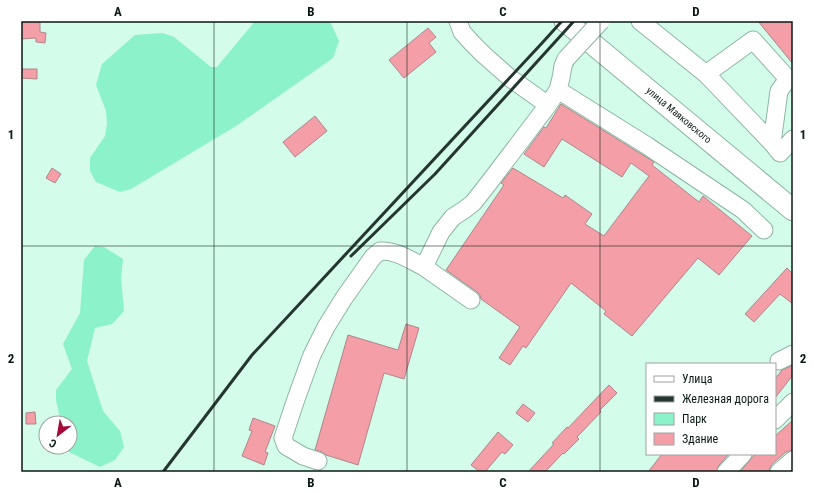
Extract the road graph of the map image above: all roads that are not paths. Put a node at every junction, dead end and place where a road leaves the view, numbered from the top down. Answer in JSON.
{"nodes":[{"id":1,"x":458,"y":21,"type":"edge"},
{"id":2,"x":565,"y":21,"type":"edge"},
{"id":3,"x":601,"y":21,"type":"edge"},
{"id":4,"x":640,"y":21,"type":"edge"},
{"id":5,"x":706,"y":74,"type":"junction"},
{"id":6,"x":558,"y":90,"type":"junction"},
{"id":7,"x":548,"y":105,"type":"junction"},
{"id":8,"x":793,"y":139,"type":"edge"},
{"id":9,"x":772,"y":143,"type":"junction"},
{"id":10,"x":793,"y":210,"type":"edge"},
{"id":11,"x":764,"y":230,"type":"dead end"},
{"id":12,"x":424,"y":267,"type":"junction"},
{"id":13,"x":472,"y":300,"type":"dead end"},
{"id":14,"x":793,"y":402,"type":"edge"},
{"id":15,"x":776,"y":419,"type":"edge"},
{"id":16,"x":742,"y":455,"type":"edge"},
{"id":17,"x":793,"y":460,"type":"edge"},
{"id":18,"x":318,"y":461,"type":"dead end"},
{"id":19,"x":726,"y":472,"type":"edge"},
{"id":20,"x":779,"y":472,"type":"edge"}],
"edges":[{"from":1,"to":7,"type":"lane"},
{"from":2,"to":10,"type":"main road","name":"улица Маяковского"},
{"from":3,"to":6,"type":"lane","bridge":true},
{"from":4,"to":5,"type":"lane"},
{"from":5,"to":9,"type":"lane"},
{"from":5,"to":9,"type":"lane"},
{"from":6,"to":7,"type":"lane"},
{"from":6,"to":11,"type":"lane"},
{"from":7,"to":12,"type":"lane"},
{"from":8,"to":9,"type":"lane"},
{"from":12,"to":13,"type":"lane"},
{"from":12,"to":18,"type":"lane"},
{"from":14,"to":15,"type":"lane"},
{"from":16,"to":19,"type":"lane"},
{"from":17,"to":20,"type":"lane"}]}
